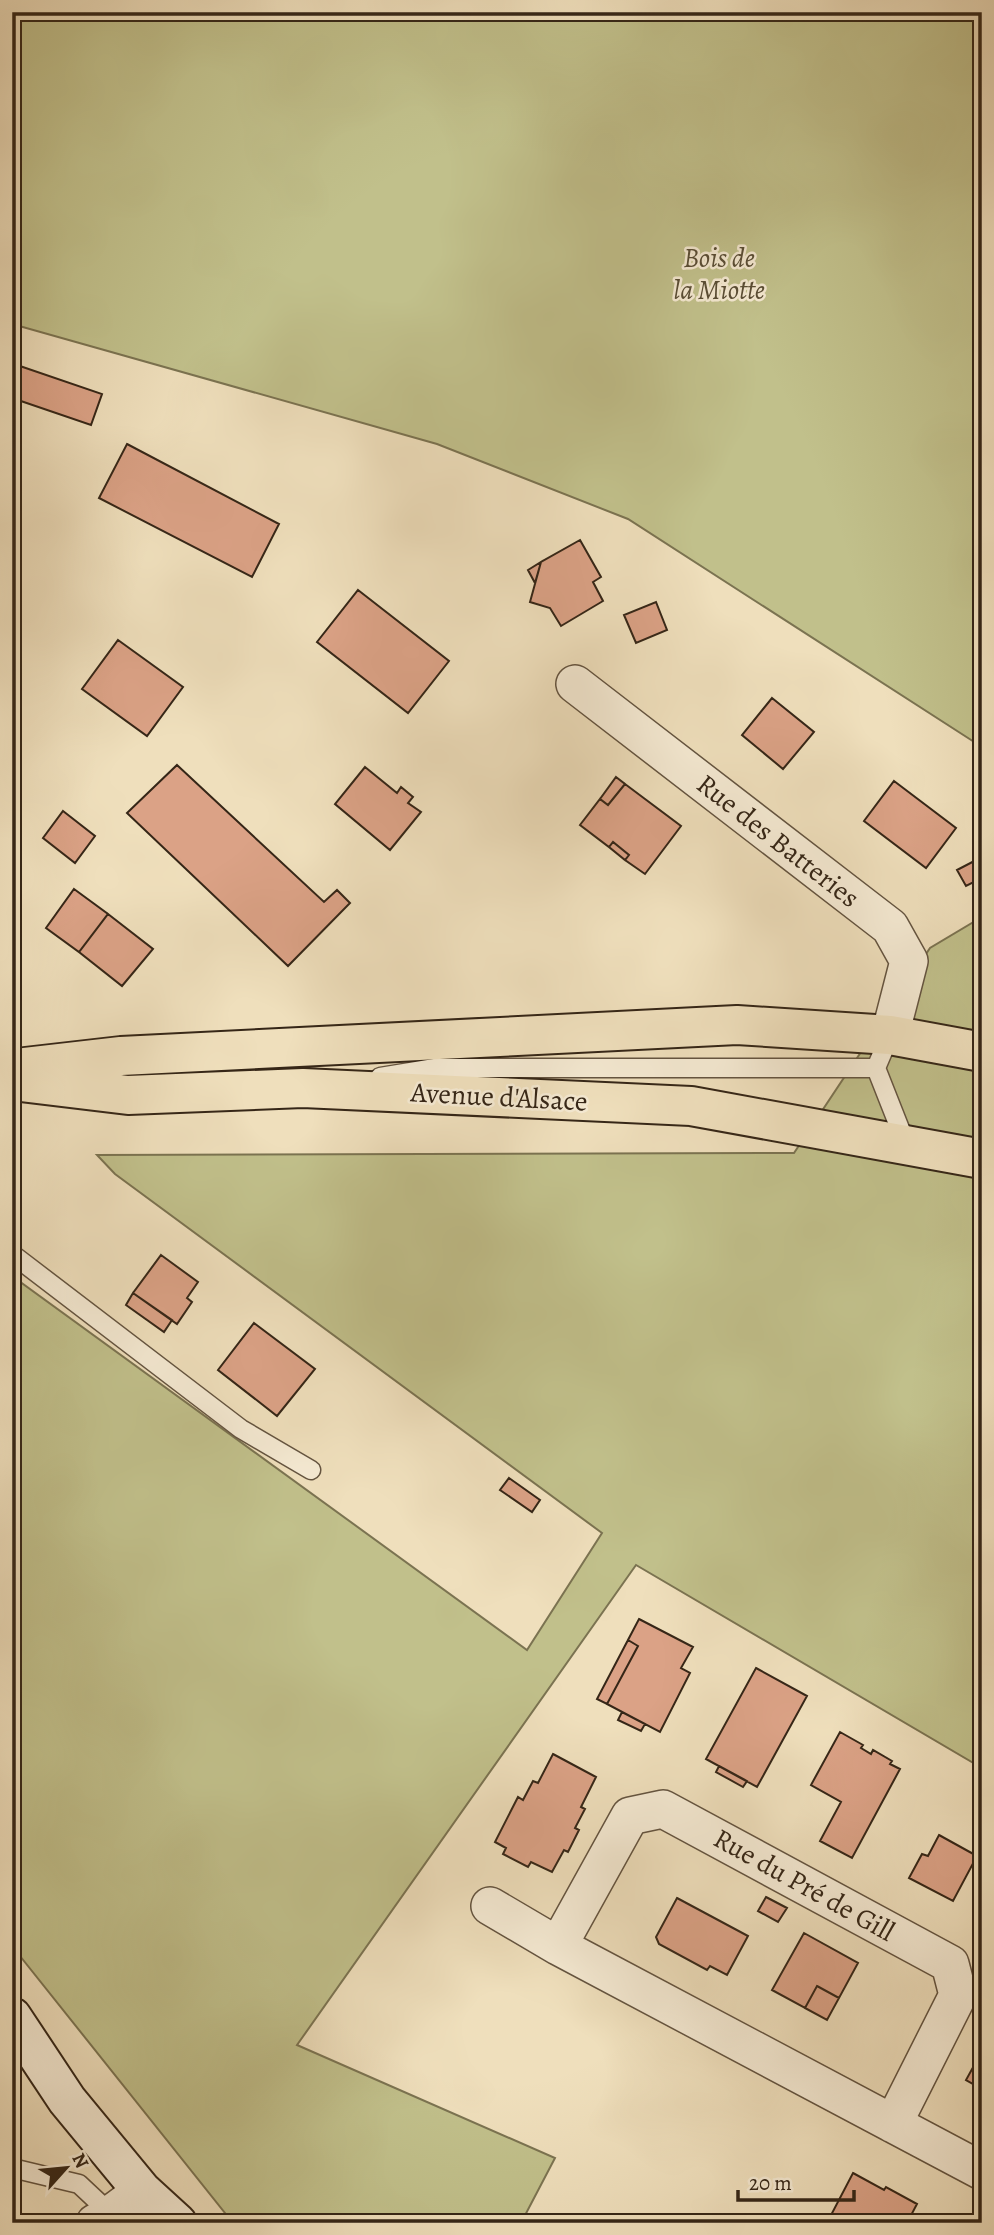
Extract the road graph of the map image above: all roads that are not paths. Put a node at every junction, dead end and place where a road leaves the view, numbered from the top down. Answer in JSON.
{"nodes":[{"id":1,"x":575,"y":684,"type":"dead end"},
{"id":2,"x":883,"y":1051,"type":"junction"},
{"id":3,"x":982,"y":1052,"type":"edge"},
{"id":4,"x":12,"y":1068,"type":"edge"},
{"id":5,"x":12,"y":1081,"type":"edge"},
{"id":6,"x":303,"y":1088,"type":"junction"},
{"id":7,"x":906,"y":1144,"type":"junction"},
{"id":8,"x":982,"y":1159,"type":"edge"},
{"id":9,"x":12,"y":1254,"type":"edge"},
{"id":10,"x":311,"y":1470,"type":"dead end"},
{"id":11,"x":490,"y":1906,"type":"dead end"},
{"id":12,"x":558,"y":1946,"type":"junction"},
{"id":13,"x":12,"y":2017,"type":"edge"},
{"id":14,"x":893,"y":2124,"type":"junction"},
{"id":15,"x":12,"y":2168,"type":"edge"},
{"id":16,"x":982,"y":2171,"type":"edge"},
{"id":17,"x":142,"y":2191,"type":"junction"},
{"id":18,"x":103,"y":2218,"type":"edge"},
{"id":19,"x":177,"y":2223,"type":"edge"}],
"edges":[{"from":1,"to":2,"type":"street","name":"Rue des Batteries"},
{"from":2,"to":3,"type":"main road","name":"Avenue d'Alsace"},
{"from":2,"to":4,"type":"main road","name":"Avenue d'Alsace"},
{"from":2,"to":6,"type":"lane"},
{"from":2,"to":7,"type":"lane"},
{"from":5,"to":6,"type":"main road","name":"Avenue d'Alsace"},
{"from":6,"to":7,"type":"main road","name":"Avenue d'Alsace"},
{"from":7,"to":8,"type":"main road","name":"Avenue d'Alsace"},
{"from":9,"to":10,"type":"lane"},
{"from":11,"to":12,"type":"street"},
{"from":12,"to":14,"type":"street"},
{"from":12,"to":14,"type":"street","name":"Rue du Pré de Gill"},
{"from":13,"to":17,"type":"street"},
{"from":14,"to":16,"type":"street"},
{"from":15,"to":18,"type":"lane"},
{"from":17,"to":18,"type":"street"},
{"from":17,"to":19,"type":"street"}]}
